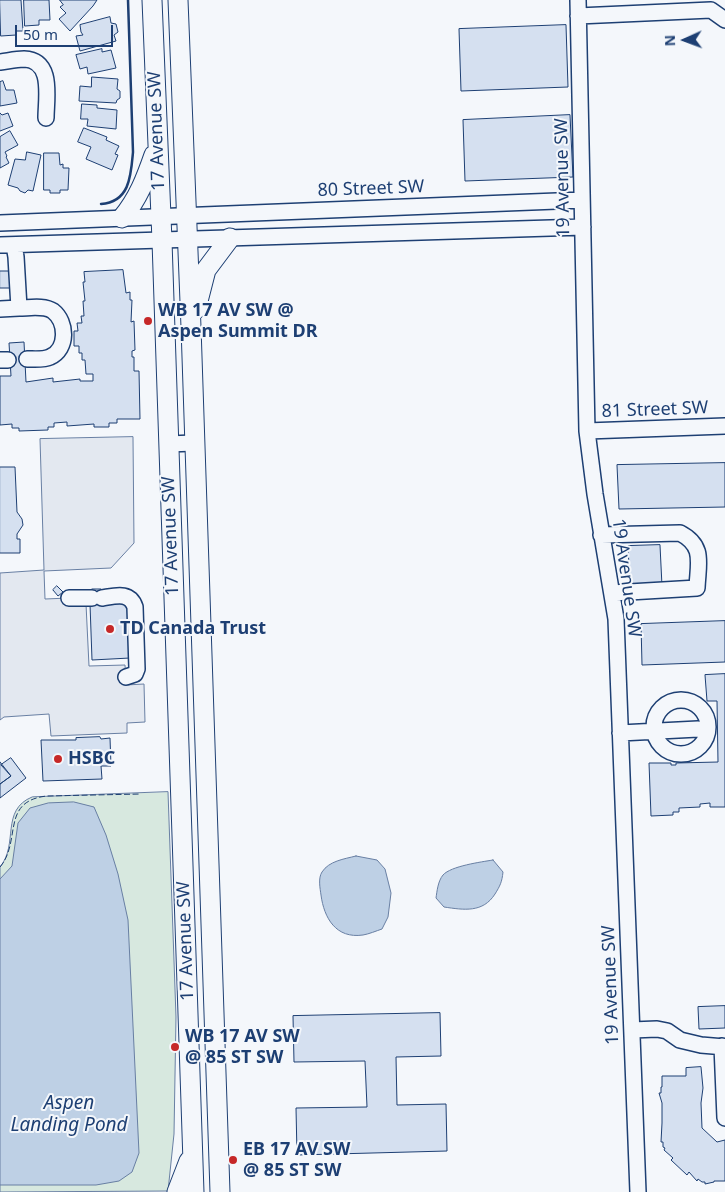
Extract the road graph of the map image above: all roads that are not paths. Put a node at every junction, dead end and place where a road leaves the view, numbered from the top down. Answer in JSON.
{"nodes":[{"id":1,"x":152,"y":0,"type":"edge"},
{"id":2,"x":178,"y":0,"type":"edge"},
{"id":3,"x":578,"y":0,"type":"edge"},
{"id":4,"x":578,"y":16,"type":"junction"},
{"id":5,"x":725,"y":20,"type":"edge"},
{"id":6,"x":0,"y":62,"type":"edge"},
{"id":7,"x":46,"y":118,"type":"dead end"},
{"id":8,"x":157,"y":147,"type":"junction"},
{"id":9,"x":582,"y":200,"type":"junction"},
{"id":10,"x":426,"y":206,"type":"junction"},
{"id":11,"x":186,"y":215,"type":"junction"},
{"id":12,"x":160,"y":216,"type":"junction"},
{"id":13,"x":122,"y":218,"type":"junction"},
{"id":14,"x":0,"y":223,"type":"edge"},
{"id":15,"x":583,"y":227,"type":"junction"},
{"id":16,"x":428,"y":232,"type":"junction"},
{"id":17,"x":230,"y":238,"type":"junction"},
{"id":18,"x":187,"y":240,"type":"junction"},
{"id":19,"x":162,"y":241,"type":"junction"},
{"id":20,"x":7,"y":245,"type":"edge"},
{"id":21,"x":19,"y":308,"type":"junction"},
{"id":22,"x":0,"y":309,"type":"edge"},
{"id":23,"x":191,"y":327,"type":"junction"},
{"id":24,"x":27,"y":359,"type":"dead end"},
{"id":25,"x":725,"y":426,"type":"edge"},
{"id":26,"x":587,"y":431,"type":"junction"},
{"id":27,"x":194,"y":443,"type":"junction"},
{"id":28,"x":168,"y":444,"type":"junction"},
{"id":29,"x":601,"y":535,"type":"junction"},
{"id":30,"x":612,"y":593,"type":"junction"},
{"id":31,"x":69,"y":598,"type":"dead end"},
{"id":32,"x":126,"y":677,"type":"dead end"},
{"id":33,"x":698,"y":729,"type":"dead end"},
{"id":34,"x":620,"y":733,"type":"junction"},
{"id":35,"x":206,"y":770,"type":"junction"},
{"id":36,"x":180,"y":771,"type":"junction"},
{"id":37,"x":213,"y":968,"type":"junction"},
{"id":38,"x":187,"y":969,"type":"junction"},
{"id":39,"x":632,"y":1030,"type":"junction"},
{"id":40,"x":723,"y":1047,"type":"edge"},
{"id":41,"x":725,"y":1118,"type":"edge"},
{"id":42,"x":193,"y":1150,"type":"junction"},
{"id":43,"x":177,"y":1192,"type":"edge"},
{"id":44,"x":194,"y":1192,"type":"edge"},
{"id":45,"x":220,"y":1192,"type":"edge"},
{"id":46,"x":638,"y":1192,"type":"edge"}],
"edges":[{"from":1,"to":8,"type":"main road","name":"17 Avenue SW"},
{"from":2,"to":11,"type":"main road","name":"17 Avenue SW"},
{"from":3,"to":4,"type":"street","name":"19 Avenue SW"},
{"from":4,"to":5,"type":"street"},
{"from":4,"to":9,"type":"street","name":"19 Avenue SW"},
{"from":6,"to":7,"type":"street"},
{"from":8,"to":12,"type":"main road","name":"17 Avenue SW"},
{"from":8,"to":13,"type":"main road"},
{"from":9,"to":10,"type":"street","name":"80 Street SW"},
{"from":9,"to":15,"type":"street","name":"19 Avenue SW"},
{"from":10,"to":11,"type":"street","name":"80 Street SW"},
{"from":10,"to":16,"type":"street"},
{"from":11,"to":12,"type":"street","name":"80 Street SW"},
{"from":11,"to":18,"type":"main road","name":"17 Avenue SW"},
{"from":12,"to":13,"type":"street","name":"80 Street SW"},
{"from":12,"to":19,"type":"main road","name":"17 Avenue SW"},
{"from":13,"to":14,"type":"street","name":"80 Street SW"},
{"from":15,"to":16,"type":"street"},
{"from":15,"to":26,"type":"street","name":"19 Avenue SW"},
{"from":16,"to":17,"type":"street"},
{"from":17,"to":18,"type":"street"},
{"from":17,"to":23,"type":"main road"},
{"from":18,"to":19,"type":"street"},
{"from":18,"to":23,"type":"main road","name":"17 Avenue SW"},
{"from":19,"to":20,"type":"street"},
{"from":19,"to":28,"type":"main road","name":"17 Avenue SW"},
{"from":20,"to":21,"type":"street"},
{"from":21,"to":22,"type":"street"},
{"from":21,"to":24,"type":"street"},
{"from":23,"to":27,"type":"main road","name":"17 Avenue SW"},
{"from":25,"to":26,"type":"street","name":"81 Street SW"},
{"from":26,"to":29,"type":"street","name":"19 Avenue SW"},
{"from":27,"to":28,"type":"street"},
{"from":27,"to":35,"type":"main road","name":"17 Avenue SW"},
{"from":28,"to":36,"type":"main road","name":"17 Avenue SW"},
{"from":29,"to":30,"type":"street","name":"19 Avenue SW"},
{"from":29,"to":30,"type":"street"},
{"from":30,"to":34,"type":"street","name":"19 Avenue SW"},
{"from":31,"to":32,"type":"street"},
{"from":33,"to":34,"type":"street"},
{"from":34,"to":39,"type":"street","name":"19 Avenue SW"},
{"from":35,"to":36,"type":"main road"},
{"from":35,"to":37,"type":"main road","name":"17 Avenue SW"},
{"from":36,"to":38,"type":"main road","name":"17 Avenue SW"},
{"from":37,"to":38,"type":"main road"},
{"from":37,"to":45,"type":"main road","name":"17 Avenue SW"},
{"from":38,"to":42,"type":"main road","name":"17 Avenue SW"},
{"from":39,"to":40,"type":"street"},
{"from":39,"to":46,"type":"street","name":"19 Avenue SW"},
{"from":40,"to":41,"type":"street"},
{"from":42,"to":43,"type":"main road"},
{"from":42,"to":44,"type":"main road","name":"17 Avenue SW"}]}
